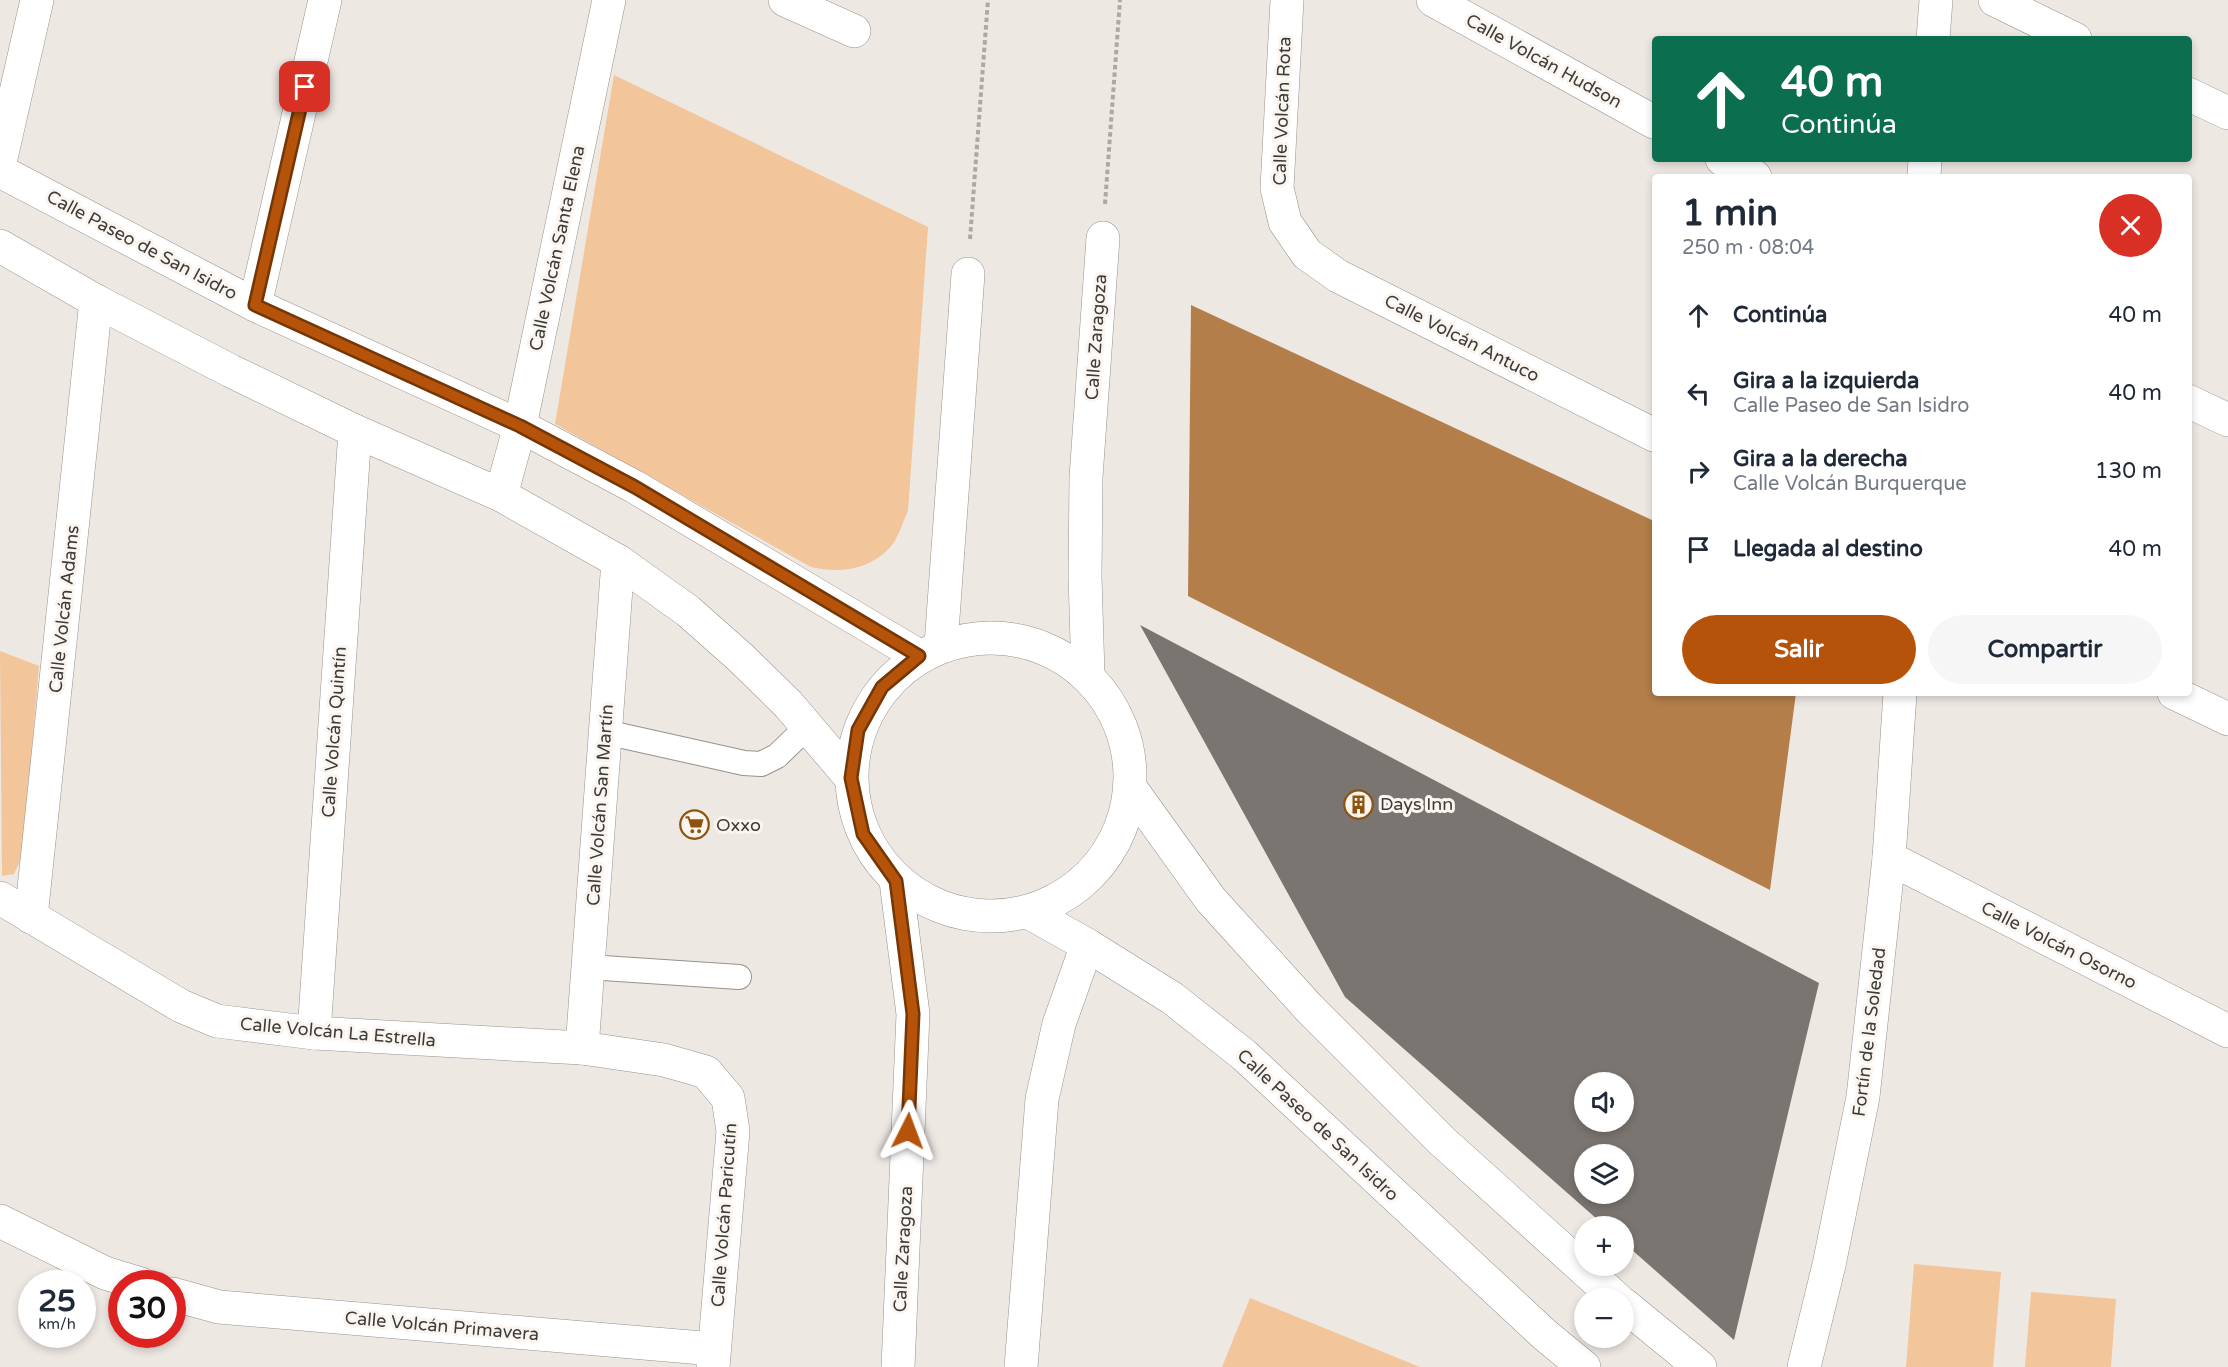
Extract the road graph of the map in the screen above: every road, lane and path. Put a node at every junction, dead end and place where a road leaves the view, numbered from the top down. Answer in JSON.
{"nodes":[{"id":1,"x":37,"y":0,"type":"edge"},
{"id":2,"x":325,"y":0,"type":"edge"},
{"id":3,"x":609,"y":0,"type":"edge"},
{"id":4,"x":988,"y":0,"type":"edge"},
{"id":5,"x":1120,"y":0,"type":"edge"},
{"id":6,"x":1287,"y":0,"type":"edge"},
{"id":7,"x":1433,"y":0,"type":"edge"},
{"id":8,"x":1936,"y":0,"type":"edge"},
{"id":9,"x":1995,"y":0,"type":"edge"},
{"id":10,"x":793,"y":2,"type":"edge"},
{"id":11,"x":854,"y":31,"type":"dead end"},
{"id":12,"x":1933,"y":36,"type":"edge"},
{"id":13,"x":2069,"y":36,"type":"edge"},
{"id":14,"x":2192,"y":96,"type":"edge"},
{"id":15,"x":2228,"y":113,"type":"edge"},
{"id":16,"x":1652,"y":121,"type":"edge"},
{"id":17,"x":0,"y":162,"type":"edge"},
{"id":18,"x":1728,"y":162,"type":"edge"},
{"id":19,"x":0,"y":171,"type":"edge"},
{"id":20,"x":1750,"y":174,"type":"edge"},
{"id":21,"x":1285,"y":222,"type":"joint"},
{"id":22,"x":1103,"y":237,"type":"joint"},
{"id":23,"x":0,"y":246,"type":"edge"},
{"id":24,"x":968,"y":274,"type":"joint"},
{"id":25,"x":96,"y":301,"type":"junction"},
{"id":26,"x":255,"y":305,"type":"junction"},
{"id":27,"x":2192,"y":403,"type":"edge"},
{"id":28,"x":2228,"y":420,"type":"edge"},
{"id":29,"x":520,"y":426,"type":"junction"},
{"id":30,"x":355,"y":431,"type":"junction"},
{"id":31,"x":1652,"y":434,"type":"edge"},
{"id":32,"x":501,"y":495,"type":"junction"},
{"id":33,"x":618,"y":561,"type":"junction"},
{"id":34,"x":930,"y":650,"type":"junction"},
{"id":35,"x":1088,"y":675,"type":"junction"},
{"id":36,"x":1900,"y":696,"type":"edge"},
{"id":37,"x":2180,"y":696,"type":"edge"},
{"id":38,"x":2228,"y":719,"type":"edge"},
{"id":39,"x":807,"y":727,"type":"junction"},
{"id":40,"x":605,"y":732,"type":"junction"},
{"id":41,"x":851,"y":778,"type":"junction"},
{"id":42,"x":1132,"y":790,"type":"junction"},
{"id":43,"x":1889,"y":858,"type":"junction"},
{"id":44,"x":896,"y":881,"type":"junction"},
{"id":45,"x":0,"y":898,"type":"edge"},
{"id":46,"x":1030,"y":913,"type":"junction"},
{"id":47,"x":31,"y":917,"type":"junction"},
{"id":48,"x":1087,"y":945,"type":"junction"},
{"id":49,"x":588,"y":967,"type":"junction"},
{"id":50,"x":739,"y":977,"type":"dead end"},
{"id":51,"x":2228,"y":1031,"type":"edge"},
{"id":52,"x":314,"y":1033,"type":"junction"},
{"id":53,"x":582,"y":1048,"type":"junction"},
{"id":54,"x":706,"y":1072,"type":"joint"},
{"id":55,"x":0,"y":1221,"type":"edge"},
{"id":56,"x":108,"y":1274,"type":"edge"},
{"id":57,"x":1605,"y":1288,"type":"edge"},
{"id":58,"x":186,"y":1298,"type":"edge"},
{"id":59,"x":1634,"y":1313,"type":"edge"},
{"id":60,"x":713,"y":1358,"type":"edge"},
{"id":61,"x":898,"y":1367,"type":"edge"},
{"id":62,"x":1021,"y":1367,"type":"edge"},
{"id":63,"x":1584,"y":1367,"type":"edge"},
{"id":64,"x":1700,"y":1367,"type":"edge"},
{"id":65,"x":1804,"y":1367,"type":"edge"}],
"edges":[{"from":1,"to":17,"type":"street"},
{"from":2,"to":26,"type":"street"},
{"from":3,"to":29,"type":"street","name":"Calle Volcán Santa Elena"},
{"from":4,"to":24,"type":"path"},
{"from":5,"to":22,"type":"path"},
{"from":6,"to":21,"type":"street","name":"Calle Volcán Rota"},
{"from":7,"to":16,"type":"street","name":"Calle Volcán Hudson"},
{"from":8,"to":12,"type":"street"},
{"from":9,"to":13,"type":"street"},
{"from":10,"to":11,"type":"street"},
{"from":14,"to":15,"type":"street"},
{"from":18,"to":20,"type":"street"},
{"from":19,"to":26,"type":"street","name":"Calle Paseo de San Isidro"},
{"from":21,"to":31,"type":"street","name":"Calle Volcán Antuco"},
{"from":22,"to":35,"type":"street","name":"Calle Zaragoza"},
{"from":23,"to":25,"type":"street"},
{"from":24,"to":34,"type":"street"},
{"from":25,"to":30,"type":"street"},
{"from":25,"to":47,"type":"street","name":"Calle Volcán Adams"},
{"from":26,"to":29,"type":"street","name":"Calle Paseo de San Isidro"},
{"from":27,"to":28,"type":"street"},
{"from":29,"to":32,"type":"street","name":"Calle Volcán Santa Elena"},
{"from":29,"to":34,"type":"street","name":"Calle Paseo de San Isidro"},
{"from":30,"to":32,"type":"street"},
{"from":30,"to":52,"type":"street","name":"Calle Volcán Quintín"},
{"from":32,"to":33,"type":"street"},
{"from":33,"to":39,"type":"street"},
{"from":33,"to":40,"type":"street","name":"Calle Volcán San Martín"},
{"from":34,"to":35,"type":"street"},
{"from":34,"to":41,"type":"street"},
{"from":35,"to":42,"type":"street"},
{"from":36,"to":43,"type":"street","name":"Fortín de la Soledad"},
{"from":37,"to":38,"type":"street"},
{"from":39,"to":40,"type":"lane"},
{"from":39,"to":41,"type":"street"},
{"from":40,"to":49,"type":"street","name":"Calle Volcán San Martín"},
{"from":41,"to":44,"type":"street"},
{"from":42,"to":46,"type":"street"},
{"from":42,"to":57,"type":"street"},
{"from":43,"to":51,"type":"street","name":"Calle Volcán Osorno"},
{"from":43,"to":65,"type":"street","name":"Fortín de la Soledad"},
{"from":44,"to":46,"type":"street"},
{"from":44,"to":61,"type":"street","name":"Calle Zaragoza"},
{"from":45,"to":47,"type":"street","name":"Calle Volcán La Estrella"},
{"from":46,"to":48,"type":"street","name":"Calle Paseo de San Isidro"},
{"from":47,"to":52,"type":"street","name":"Calle Volcán La Estrella"},
{"from":48,"to":62,"type":"street"},
{"from":48,"to":63,"type":"street","name":"Calle Paseo de San Isidro"},
{"from":49,"to":50,"type":"lane"},
{"from":49,"to":53,"type":"street","name":"Calle Volcán San Martín"},
{"from":52,"to":53,"type":"street","name":"Calle Volcán La Estrella"},
{"from":53,"to":54,"type":"street","name":"Calle Volcán La Estrella"},
{"from":54,"to":60,"type":"street","name":"Calle Volcán Paricutín"},
{"from":55,"to":56,"type":"street"},
{"from":58,"to":60,"type":"street","name":"Calle Volcán Primavera"},
{"from":59,"to":64,"type":"street"}]}
